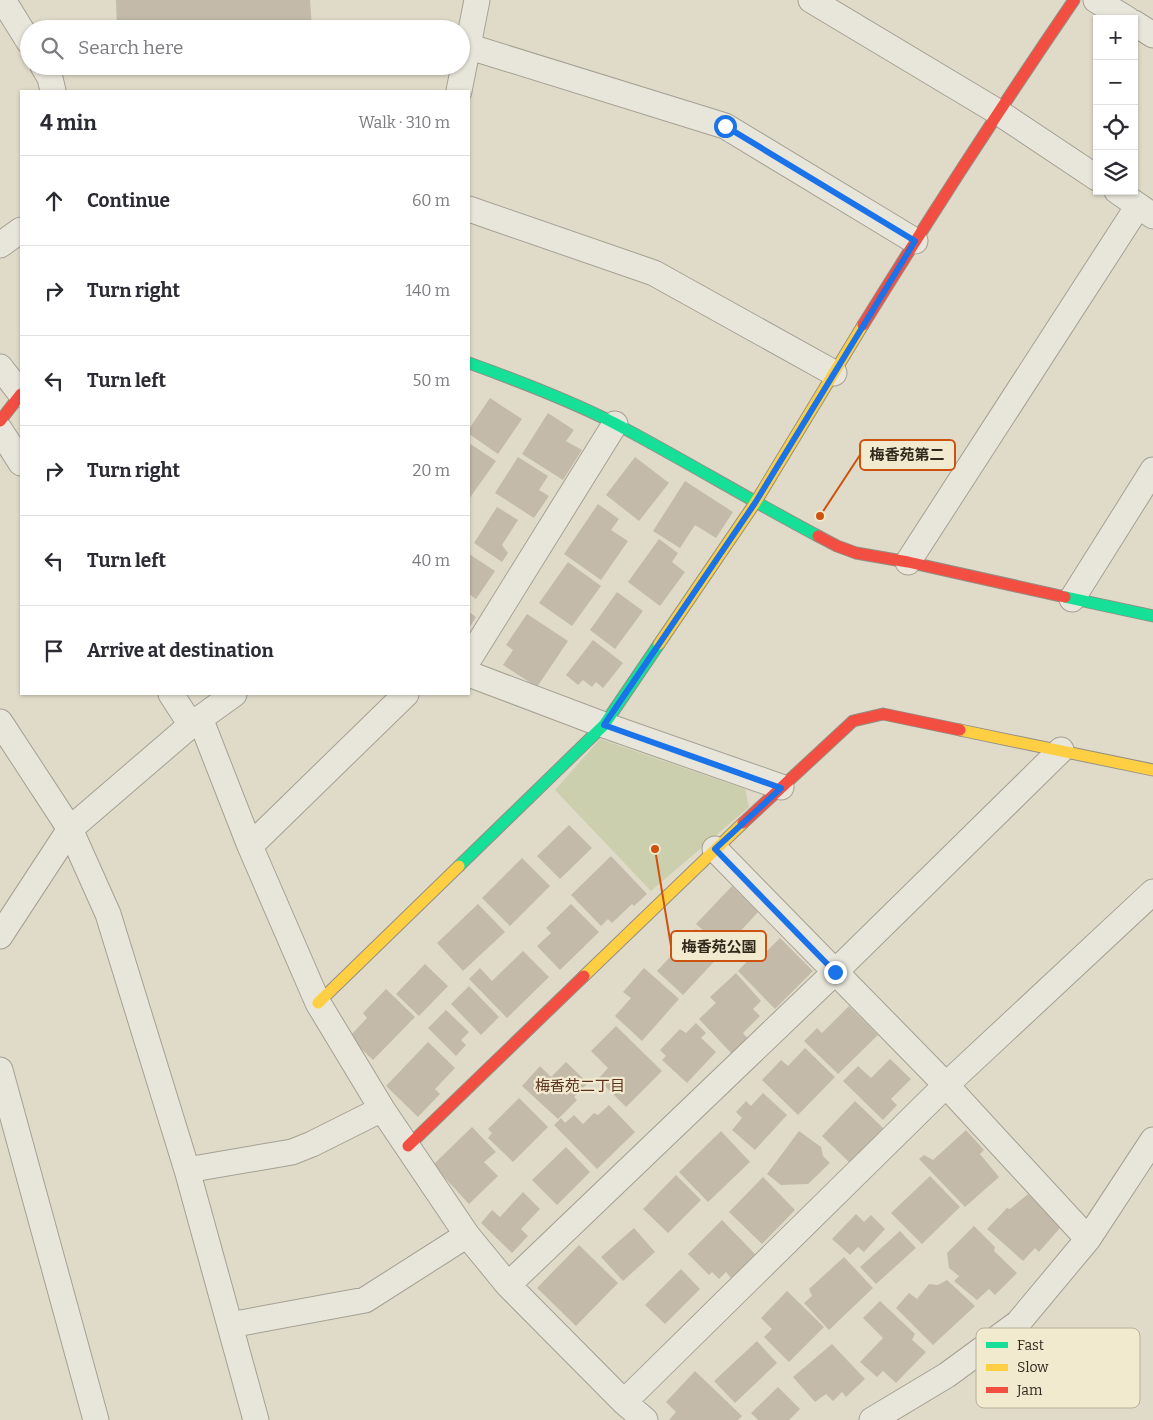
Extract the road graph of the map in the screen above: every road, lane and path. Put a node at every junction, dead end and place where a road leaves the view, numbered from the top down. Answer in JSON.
{"nodes":[{"id":1,"x":3,"y":0,"type":"edge"},
{"id":2,"x":477,"y":0,"type":"edge"},
{"id":3,"x":811,"y":0,"type":"edge"},
{"id":4,"x":1074,"y":0,"type":"edge"},
{"id":5,"x":1096,"y":0,"type":"edge"},
{"id":6,"x":1120,"y":15,"type":"edge"},
{"id":7,"x":1138,"y":25,"type":"edge"},
{"id":8,"x":20,"y":27,"type":"edge"},
{"id":9,"x":470,"y":32,"type":"edge"},
{"id":10,"x":1153,"y":34,"type":"edge"},
{"id":11,"x":470,"y":47,"type":"edge"},
{"id":12,"x":48,"y":75,"type":"edge"},
{"id":13,"x":461,"y":75,"type":"edge"},
{"id":14,"x":53,"y":90,"type":"edge"},
{"id":15,"x":458,"y":90,"type":"edge"},
{"id":16,"x":998,"y":112,"type":"junction"},
{"id":17,"x":1093,"y":175,"type":"edge"},
{"id":18,"x":1123,"y":195,"type":"edge"},
{"id":19,"x":470,"y":209,"type":"edge"},
{"id":20,"x":1145,"y":211,"type":"edge"},
{"id":21,"x":20,"y":231,"type":"edge"},
{"id":22,"x":915,"y":241,"type":"junction"},
{"id":23,"x":0,"y":245,"type":"edge"},
{"id":24,"x":470,"y":365,"type":"edge"},
{"id":25,"x":0,"y":368,"type":"edge"},
{"id":26,"x":834,"y":373,"type":"junction"},
{"id":27,"x":20,"y":393,"type":"edge"},
{"id":28,"x":20,"y":395,"type":"edge"},
{"id":29,"x":0,"y":421,"type":"edge"},
{"id":30,"x":615,"y":424,"type":"junction"},
{"id":31,"x":0,"y":430,"type":"edge"},
{"id":32,"x":20,"y":461,"type":"edge"},
{"id":33,"x":1153,"y":470,"type":"edge"},
{"id":34,"x":755,"y":503,"type":"junction"},
{"id":35,"x":908,"y":562,"type":"junction"},
{"id":36,"x":1072,"y":599,"type":"junction"},
{"id":37,"x":1153,"y":616,"type":"edge"},
{"id":38,"x":470,"y":656,"type":"edge"},
{"id":39,"x":470,"y":674,"type":"edge"},
{"id":40,"x":172,"y":695,"type":"edge"},
{"id":41,"x":233,"y":695,"type":"edge"},
{"id":42,"x":405,"y":695,"type":"edge"},
{"id":43,"x":0,"y":722,"type":"edge"},
{"id":44,"x":196,"y":722,"type":"junction"},
{"id":45,"x":604,"y":725,"type":"junction"},
{"id":46,"x":1061,"y":750,"type":"junction"},
{"id":47,"x":1153,"y":770,"type":"edge"},
{"id":48,"x":781,"y":788,"type":"junction"},
{"id":49,"x":70,"y":829,"type":"junction"},
{"id":50,"x":250,"y":846,"type":"junction"},
{"id":51,"x":715,"y":849,"type":"junction"},
{"id":52,"x":1153,"y":892,"type":"edge"},
{"id":53,"x":0,"y":936,"type":"edge"},
{"id":54,"x":835,"y":972,"type":"junction"},
{"id":55,"x":318,"y":1003,"type":"junction"},
{"id":56,"x":0,"y":1070,"type":"edge"},
{"id":57,"x":946,"y":1085,"type":"junction"},
{"id":58,"x":382,"y":1109,"type":"junction"},
{"id":59,"x":1153,"y":1140,"type":"edge"},
{"id":60,"x":408,"y":1146,"type":"junction"},
{"id":61,"x":186,"y":1170,"type":"junction"},
{"id":62,"x":467,"y":1235,"type":"junction"},
{"id":63,"x":1088,"y":1239,"type":"junction"},
{"id":64,"x":508,"y":1285,"type":"junction"},
{"id":65,"x":230,"y":1325,"type":"junction"},
{"id":66,"x":1011,"y":1328,"type":"edge"},
{"id":67,"x":976,"y":1354,"type":"edge"},
{"id":68,"x":624,"y":1402,"type":"junction"},
{"id":69,"x":96,"y":1420,"type":"edge"},
{"id":70,"x":256,"y":1420,"type":"edge"},
{"id":71,"x":645,"y":1420,"type":"edge"},
{"id":72,"x":872,"y":1420,"type":"edge"}],
"edges":[{"from":1,"to":8,"type":"street"},
{"from":2,"to":9,"type":"street"},
{"from":3,"to":16,"type":"street"},
{"from":4,"to":16,"type":"street"},
{"from":5,"to":6,"type":"street"},
{"from":7,"to":10,"type":"street"},
{"from":11,"to":22,"type":"street"},
{"from":12,"to":14,"type":"street"},
{"from":13,"to":15,"type":"street"},
{"from":16,"to":17,"type":"street"},
{"from":16,"to":22,"type":"street"},
{"from":18,"to":20,"type":"street"},
{"from":19,"to":26,"type":"street"},
{"from":20,"to":35,"type":"street"},
{"from":21,"to":23,"type":"street"},
{"from":22,"to":26,"type":"street"},
{"from":24,"to":30,"type":"street"},
{"from":25,"to":27,"type":"street"},
{"from":26,"to":34,"type":"street"},
{"from":28,"to":29,"type":"street"},
{"from":30,"to":34,"type":"street"},
{"from":30,"to":38,"type":"street"},
{"from":31,"to":32,"type":"street"},
{"from":33,"to":36,"type":"street"},
{"from":34,"to":35,"type":"street"},
{"from":34,"to":45,"type":"street"},
{"from":35,"to":36,"type":"street"},
{"from":36,"to":37,"type":"street"},
{"from":39,"to":45,"type":"street"},
{"from":40,"to":44,"type":"street"},
{"from":41,"to":44,"type":"street"},
{"from":42,"to":50,"type":"street"},
{"from":43,"to":49,"type":"street"},
{"from":44,"to":49,"type":"street"},
{"from":44,"to":50,"type":"street"},
{"from":45,"to":48,"type":"street"},
{"from":45,"to":55,"type":"street"},
{"from":46,"to":47,"type":"street"},
{"from":46,"to":48,"type":"street"},
{"from":46,"to":54,"type":"street"},
{"from":48,"to":51,"type":"street"},
{"from":49,"to":53,"type":"street"},
{"from":49,"to":61,"type":"street"},
{"from":50,"to":55,"type":"street"},
{"from":51,"to":54,"type":"street"},
{"from":51,"to":60,"type":"street"},
{"from":52,"to":57,"type":"street"},
{"from":54,"to":57,"type":"street"},
{"from":54,"to":64,"type":"street"},
{"from":55,"to":58,"type":"street"},
{"from":56,"to":69,"type":"street"},
{"from":57,"to":63,"type":"street"},
{"from":57,"to":68,"type":"street"},
{"from":58,"to":60,"type":"street"},
{"from":58,"to":61,"type":"street"},
{"from":59,"to":63,"type":"street"},
{"from":60,"to":62,"type":"street"},
{"from":61,"to":65,"type":"street"},
{"from":62,"to":64,"type":"street"},
{"from":62,"to":65,"type":"street"},
{"from":63,"to":66,"type":"street"},
{"from":64,"to":68,"type":"street"},
{"from":65,"to":70,"type":"street"},
{"from":67,"to":72,"type":"street"},
{"from":68,"to":71,"type":"street"}]}
